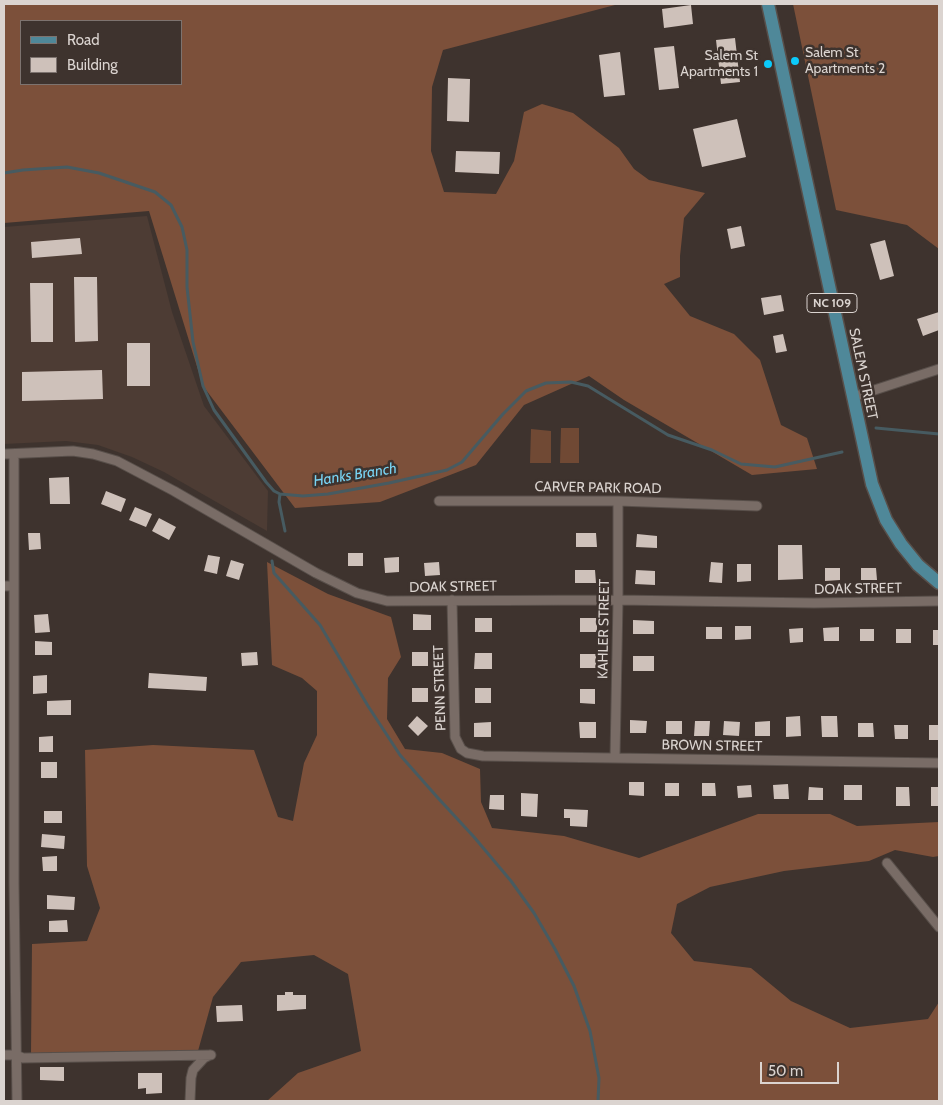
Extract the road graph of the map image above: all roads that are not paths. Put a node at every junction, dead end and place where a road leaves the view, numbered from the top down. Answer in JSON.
{"nodes":[{"id":1,"x":768,"y":4,"type":"edge"},
{"id":2,"x":939,"y":369,"type":"edge"},
{"id":3,"x":853,"y":397,"type":"junction"},
{"id":4,"x":4,"y":454,"type":"edge"},
{"id":5,"x":14,"y":454,"type":"junction"},
{"id":6,"x":439,"y":500,"type":"dead end"},
{"id":7,"x":618,"y":501,"type":"junction"},
{"id":8,"x":757,"y":506,"type":"dead end"},
{"id":9,"x":939,"y":583,"type":"edge"},
{"id":10,"x":4,"y":586,"type":"edge"},
{"id":11,"x":14,"y":586,"type":"junction"},
{"id":12,"x":452,"y":600,"type":"junction"},
{"id":13,"x":618,"y":600,"type":"junction"},
{"id":14,"x":939,"y":602,"type":"edge"},
{"id":15,"x":483,"y":756,"type":"joint"},
{"id":16,"x":615,"y":757,"type":"junction"},
{"id":17,"x":939,"y":763,"type":"edge"},
{"id":18,"x":887,"y":863,"type":"dead end"},
{"id":19,"x":14,"y":883,"type":"junction"},
{"id":20,"x":4,"y":884,"type":"edge"},
{"id":21,"x":939,"y":927,"type":"edge"},
{"id":22,"x":4,"y":1055,"type":"edge"},
{"id":23,"x":16,"y":1055,"type":"junction"},
{"id":24,"x":17,"y":1101,"type":"edge"},
{"id":25,"x":190,"y":1101,"type":"edge"}],
"edges":[{"from":1,"to":3,"type":"main road","name":"SALEM STREET","number":"NC 109"},
{"from":2,"to":3,"type":"street"},
{"from":3,"to":9,"type":"main road","name":"SALEM STREET","number":"NC 109"},
{"from":4,"to":5,"type":"street","name":"DOAK STREET"},
{"from":5,"to":11,"type":"street"},
{"from":5,"to":12,"type":"street","name":"DOAK STREET"},
{"from":6,"to":7,"type":"street","name":"CARVER PARK ROAD"},
{"from":7,"to":8,"type":"street","name":"CARVER PARK ROAD"},
{"from":7,"to":13,"type":"street","name":"KAHLER STREET"},
{"from":10,"to":11,"type":"street"},
{"from":11,"to":19,"type":"street"},
{"from":12,"to":13,"type":"street","name":"DOAK STREET"},
{"from":12,"to":15,"type":"street","name":"PENN STREET"},
{"from":13,"to":14,"type":"street","name":"DOAK STREET"},
{"from":13,"to":16,"type":"street","name":"KAHLER STREET"},
{"from":15,"to":16,"type":"street","name":"BROWN STREET"},
{"from":16,"to":17,"type":"street","name":"BROWN STREET"},
{"from":18,"to":21,"type":"street"},
{"from":19,"to":20,"type":"street"},
{"from":19,"to":23,"type":"street"},
{"from":22,"to":23,"type":"street"},
{"from":23,"to":24,"type":"street"},
{"from":23,"to":25,"type":"street"}]}
